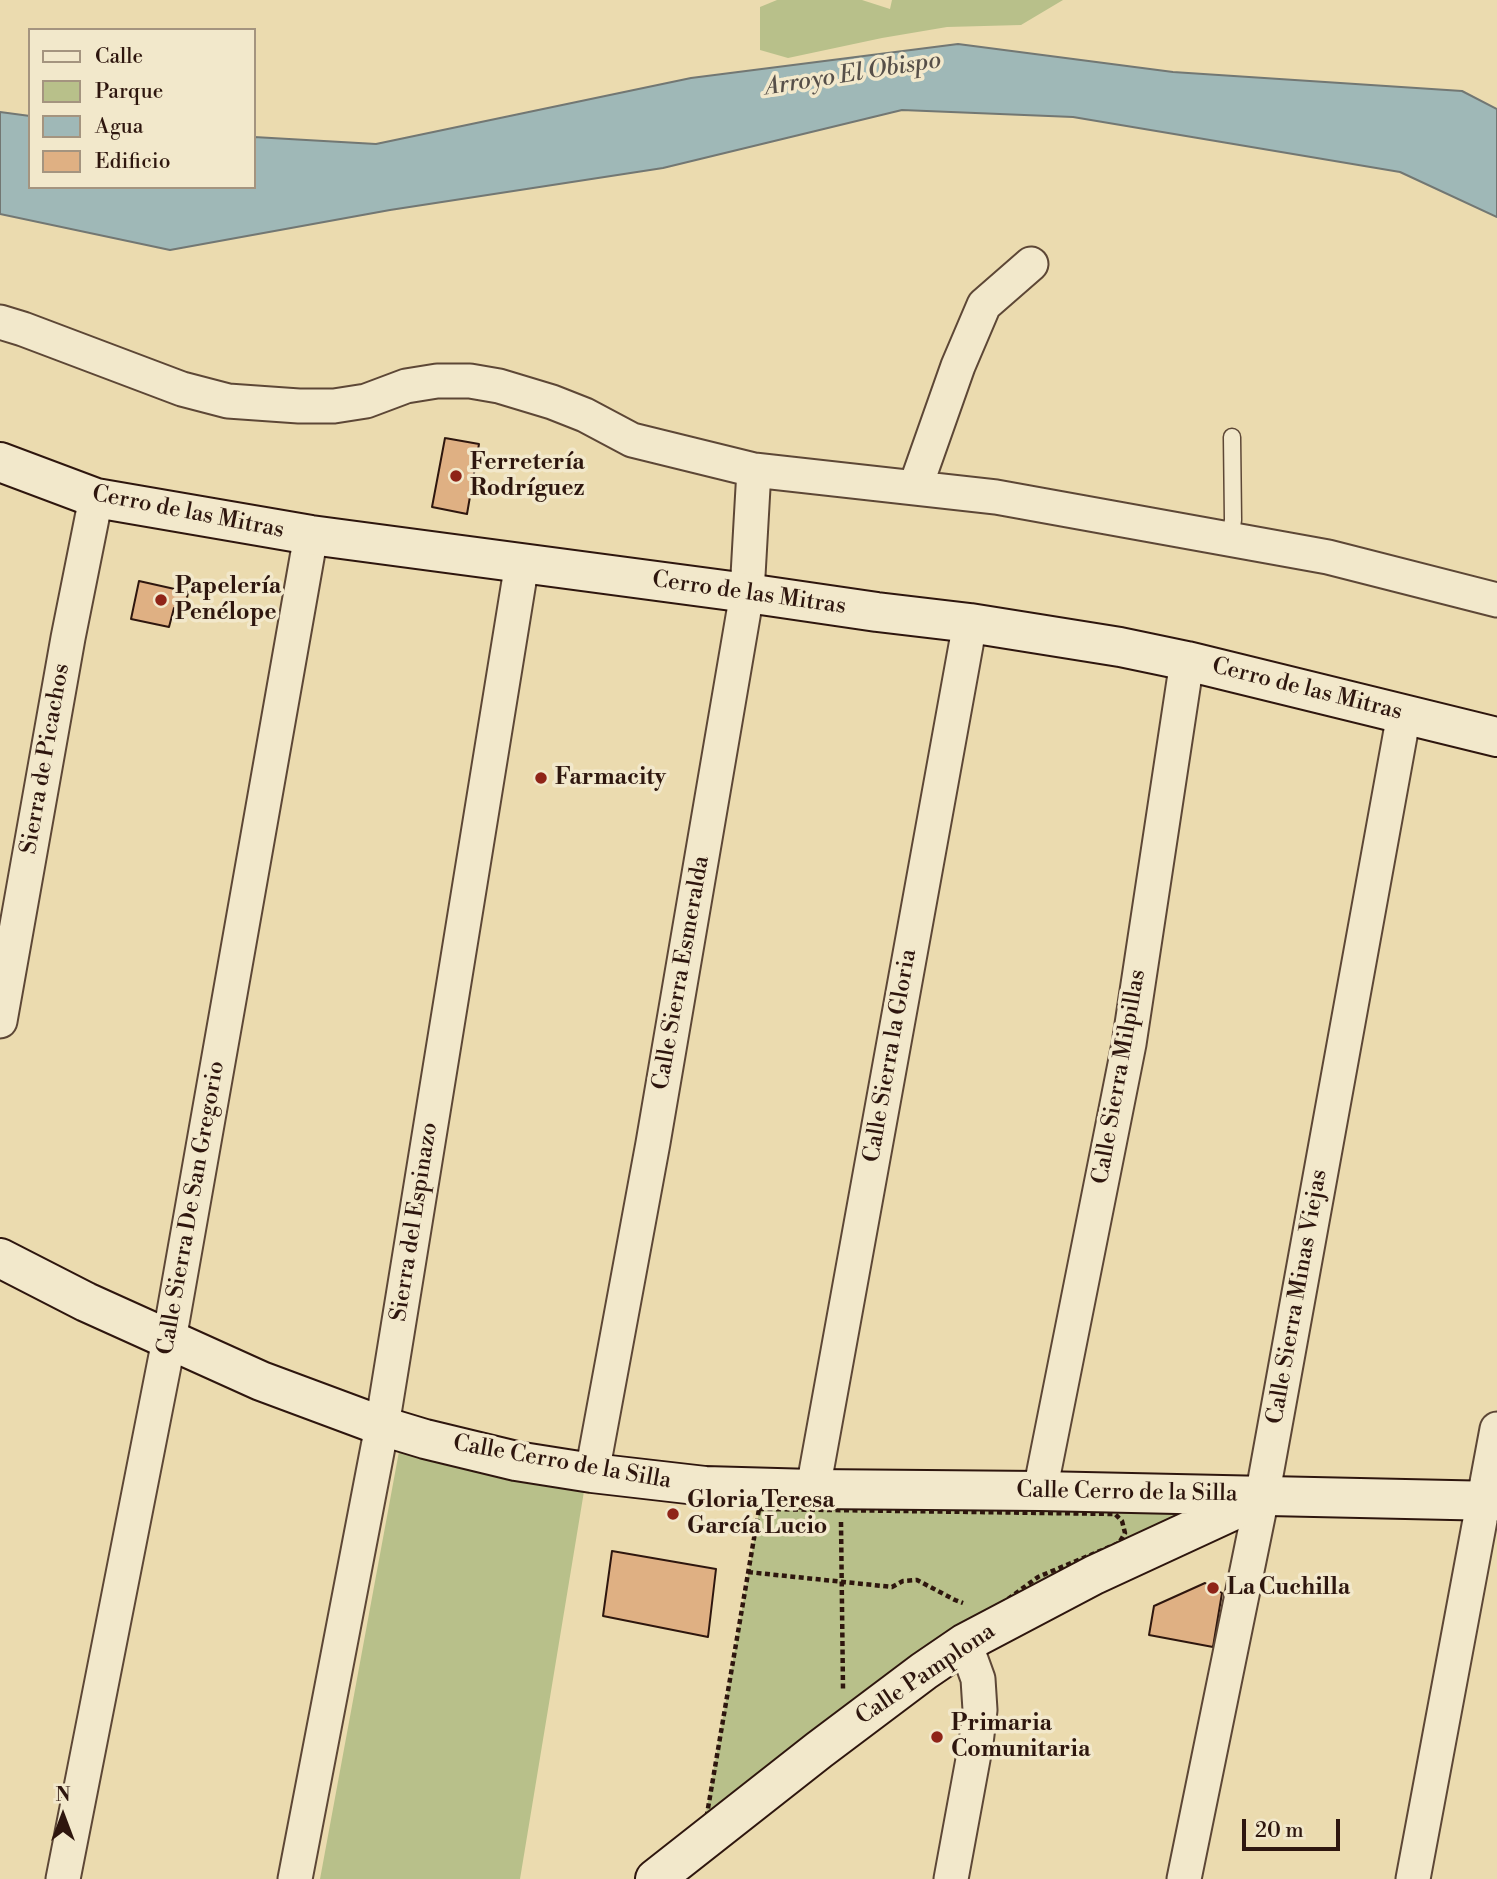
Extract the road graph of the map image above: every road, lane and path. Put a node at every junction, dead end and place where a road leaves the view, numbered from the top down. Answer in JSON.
{"nodes":[{"id":1,"x":1031,"y":264,"type":"dead end"},
{"id":2,"x":0,"y":322,"type":"edge"},
{"id":3,"x":1232,"y":437,"type":"dead end"},
{"id":4,"x":0,"y":462,"type":"edge"},
{"id":5,"x":754,"y":470,"type":"junction"},
{"id":6,"x":915,"y":488,"type":"junction"},
{"id":7,"x":96,"y":498,"type":"junction"},
{"id":8,"x":311,"y":535,"type":"junction"},
{"id":9,"x":1230,"y":538,"type":"junction"},
{"id":10,"x":522,"y":562,"type":"junction"},
{"id":11,"x":747,"y":593,"type":"junction"},
{"id":12,"x":1497,"y":600,"type":"edge"},
{"id":13,"x":970,"y":623,"type":"junction"},
{"id":14,"x":1187,"y":661,"type":"junction"},
{"id":15,"x":1404,"y":713,"type":"junction"},
{"id":16,"x":1497,"y":737,"type":"edge"},
{"id":17,"x":0,"y":1021,"type":"edge"},
{"id":18,"x":0,"y":1258,"type":"edge"},
{"id":19,"x":169,"y":1340,"type":"junction"},
{"id":20,"x":382,"y":1426,"type":"junction"},
{"id":21,"x":1497,"y":1429,"type":"edge"},
{"id":22,"x":592,"y":1473,"type":"junction"},
{"id":23,"x":1040,"y":1491,"type":"junction"},
{"id":24,"x":1262,"y":1497,"type":"junction"},
{"id":25,"x":827,"y":1500,"type":"junction"},
{"id":26,"x":1490,"y":1501,"type":"edge"},
{"id":27,"x":748,"y":1572,"type":"junction"},
{"id":28,"x":842,"y":1581,"type":"junction"},
{"id":29,"x":968,"y":1604,"type":"dead end"},
{"id":30,"x":980,"y":1608,"type":"dead end"},
{"id":31,"x":992,"y":1611,"type":"junction"},
{"id":32,"x":965,"y":1643,"type":"junction"},
{"id":33,"x":843,"y":1692,"type":"dead end"},
{"id":34,"x":843,"y":1706,"type":"dead end"},
{"id":35,"x":843,"y":1720,"type":"junction"},
{"id":36,"x":63,"y":1879,"type":"edge"},
{"id":37,"x":295,"y":1879,"type":"edge"},
{"id":38,"x":655,"y":1879,"type":"edge"},
{"id":39,"x":951,"y":1879,"type":"edge"},
{"id":40,"x":1184,"y":1879,"type":"edge"},
{"id":41,"x":1413,"y":1879,"type":"edge"}],
"edges":[{"from":1,"to":6,"type":"street"},
{"from":2,"to":5,"type":"street"},
{"from":3,"to":9,"type":"lane"},
{"from":4,"to":7,"type":"street","name":"Cerro de las Mitras"},
{"from":5,"to":6,"type":"street"},
{"from":5,"to":11,"type":"street","name":"Calle Sierra Esmeralda"},
{"from":6,"to":9,"type":"street"},
{"from":7,"to":8,"type":"street","name":"Cerro de las Mitras"},
{"from":7,"to":17,"type":"street","name":"Sierra de Picachos"},
{"from":8,"to":10,"type":"street","name":"Cerro de las Mitras"},
{"from":8,"to":19,"type":"street","name":"Calle Sierra De San Gregorio"},
{"from":9,"to":12,"type":"street"},
{"from":10,"to":11,"type":"street","name":"Cerro de las Mitras"},
{"from":10,"to":20,"type":"street","name":"Sierra del Espinazo"},
{"from":11,"to":13,"type":"street","name":"Cerro de las Mitras"},
{"from":11,"to":22,"type":"street","name":"Calle Sierra Esmeralda"},
{"from":13,"to":14,"type":"street","name":"Cerro de las Mitras"},
{"from":13,"to":25,"type":"street","name":"Calle Sierra la Gloria"},
{"from":14,"to":15,"type":"street","name":"Cerro de las Mitras"},
{"from":14,"to":23,"type":"street","name":"Calle Sierra Milpillas"},
{"from":15,"to":16,"type":"street","name":"Cerro de las Mitras"},
{"from":15,"to":24,"type":"street","name":"Calle Sierra Minas Viejas"},
{"from":18,"to":19,"type":"street","name":"Calle Cerro de la Silla"},
{"from":19,"to":20,"type":"street","name":"Calle Cerro de la Silla"},
{"from":19,"to":36,"type":"street","name":"Calle Sierra De San Gregorio"},
{"from":20,"to":22,"type":"street","name":"Calle Cerro de la Silla"},
{"from":20,"to":37,"type":"street","name":"Sierra del Espinazo"},
{"from":21,"to":26,"type":"street"},
{"from":22,"to":25,"type":"street","name":"Calle Cerro de la Silla"},
{"from":23,"to":24,"type":"street","name":"Calle Cerro de la Silla"},
{"from":23,"to":25,"type":"street","name":"Calle Cerro de la Silla"},
{"from":24,"to":26,"type":"street","name":"Calle Cerro de la Silla"},
{"from":24,"to":32,"type":"street","name":"Calle Pamplona"},
{"from":24,"to":40,"type":"street","name":"Calle Sierra Minas Viejas"},
{"from":25,"to":27,"type":"path"},
{"from":25,"to":28,"type":"path"},
{"from":25,"to":31,"type":"path"},
{"from":26,"to":41,"type":"street"},
{"from":27,"to":28,"type":"path"},
{"from":27,"to":35,"type":"path"},
{"from":28,"to":29,"type":"path"},
{"from":28,"to":33,"type":"path"},
{"from":30,"to":31,"type":"path"},
{"from":31,"to":35,"type":"path"},
{"from":32,"to":38,"type":"street","name":"Calle Pamplona"},
{"from":32,"to":39,"type":"street"},
{"from":34,"to":35,"type":"path"}]}
